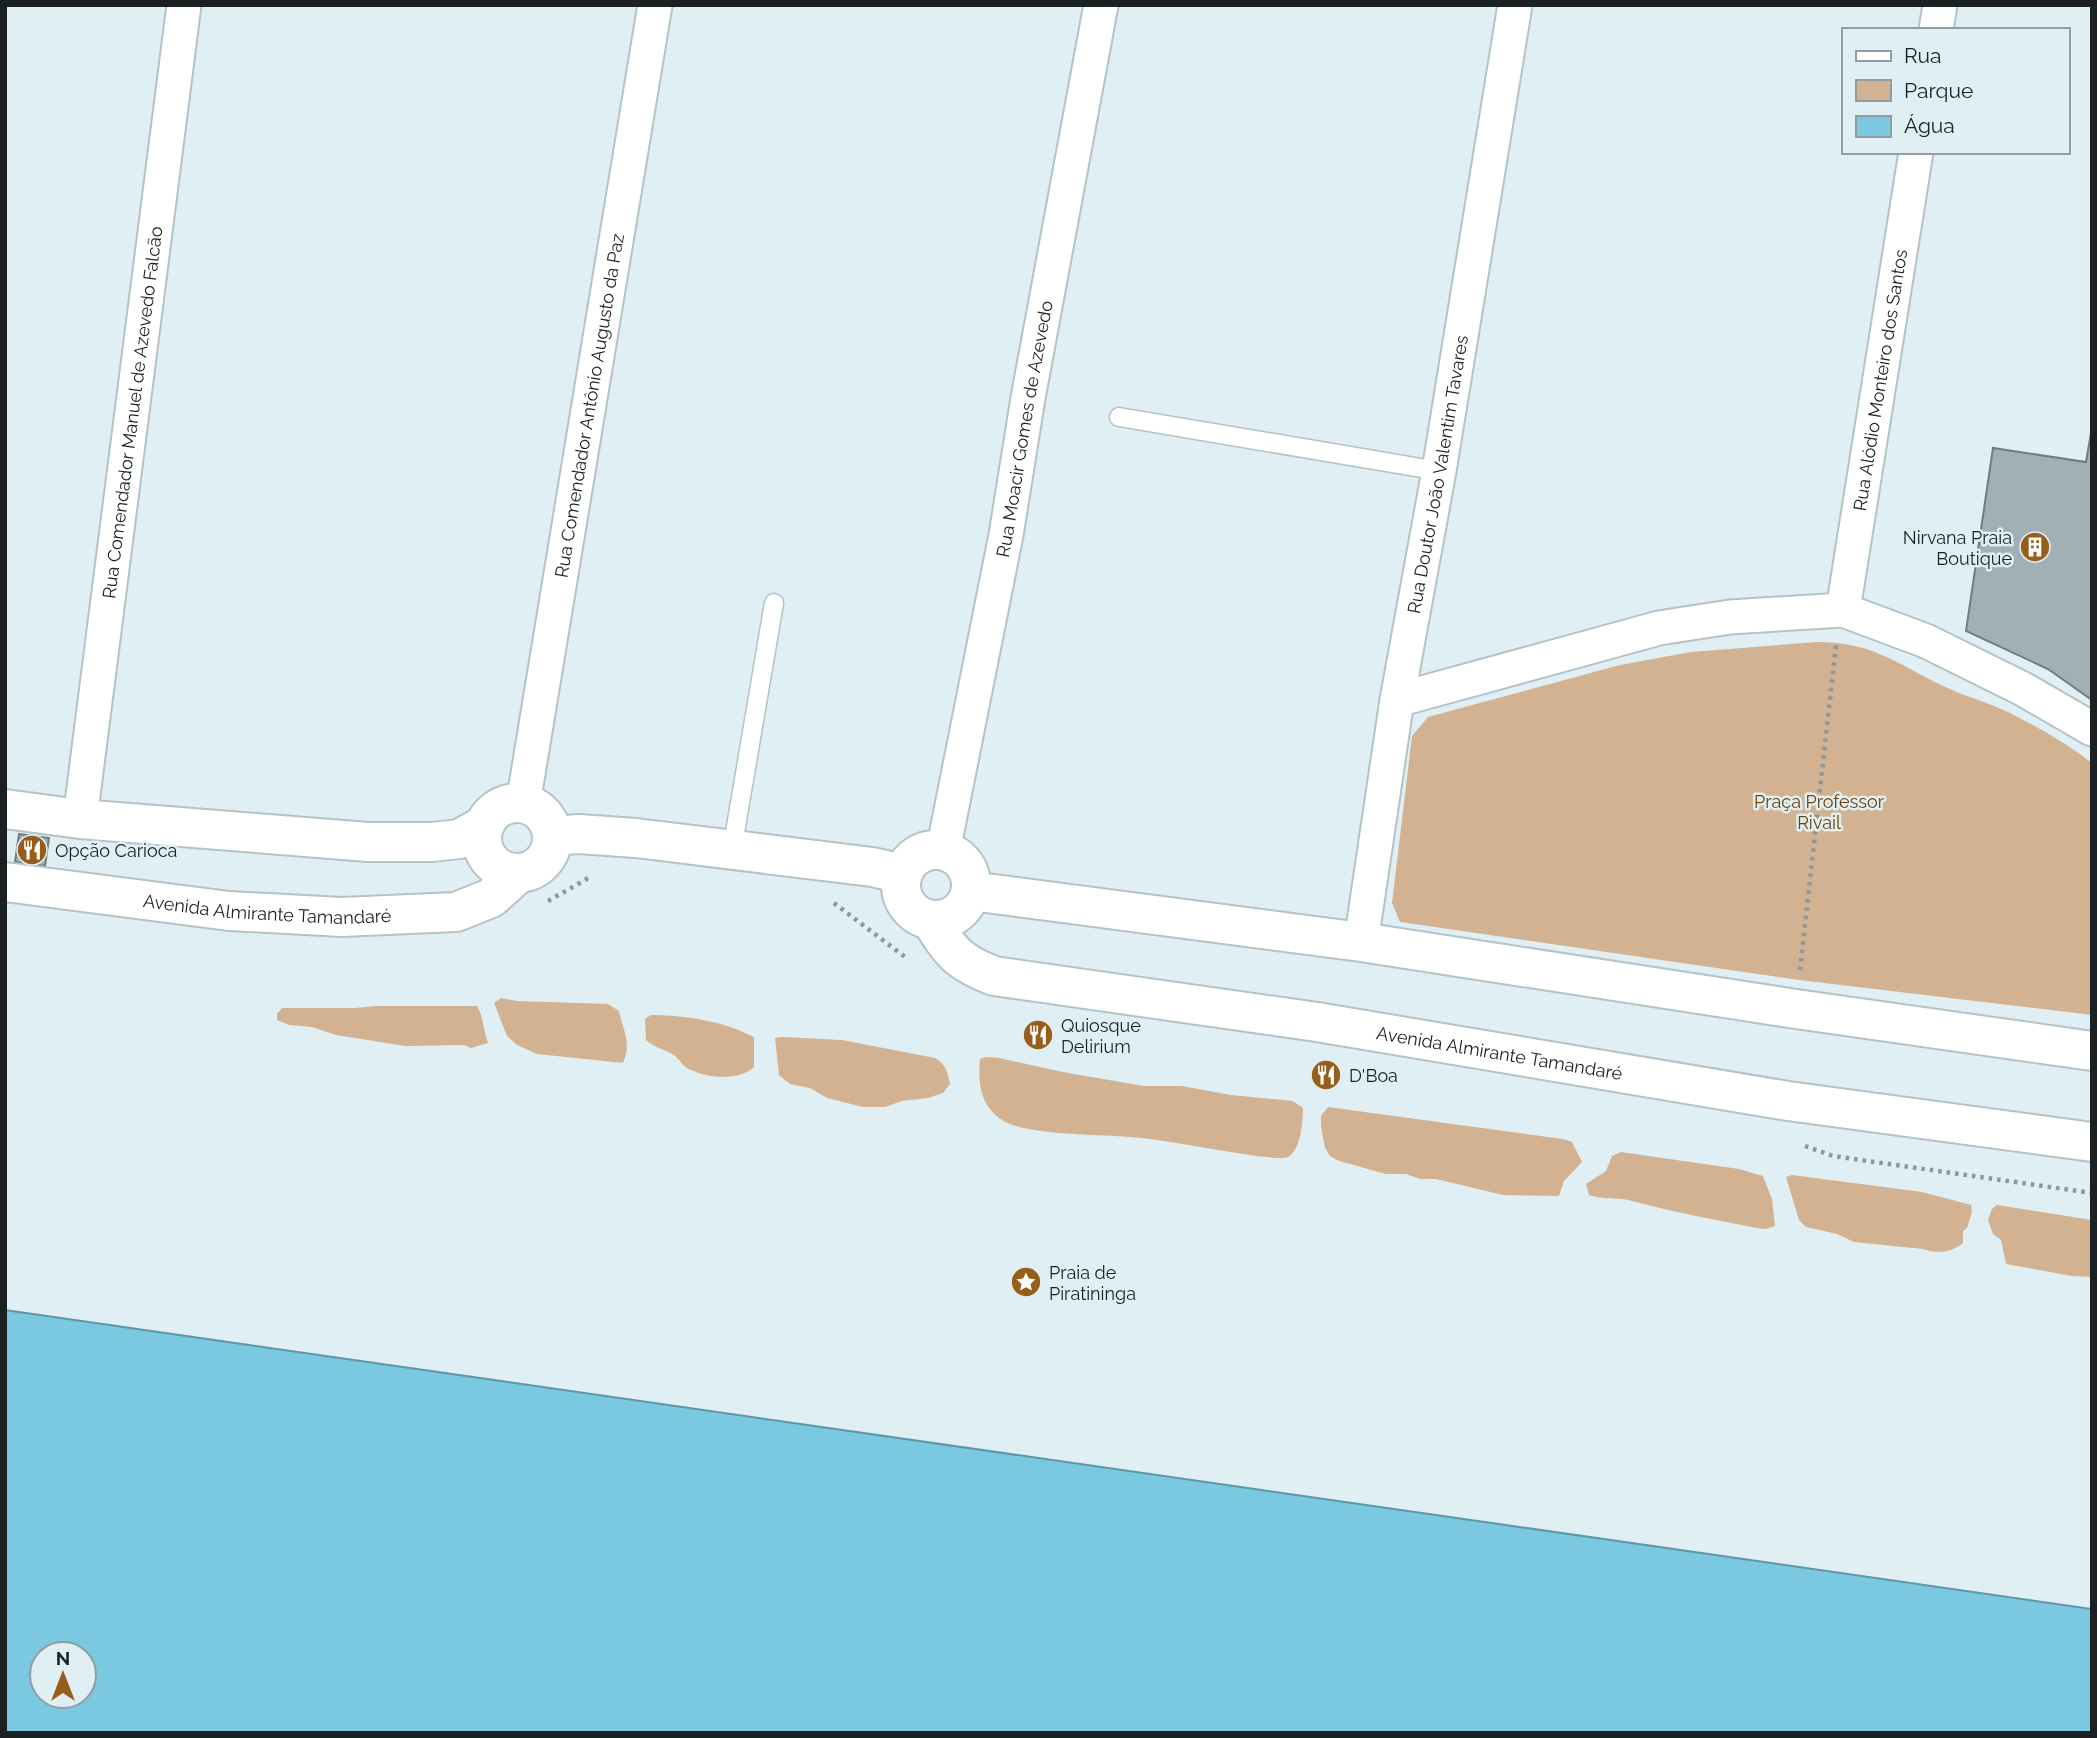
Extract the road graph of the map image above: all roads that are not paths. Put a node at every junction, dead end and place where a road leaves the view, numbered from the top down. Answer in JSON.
{"nodes":[{"id":1,"x":184,"y":5,"type":"edge"},
{"id":2,"x":655,"y":5,"type":"edge"},
{"id":3,"x":1101,"y":5,"type":"edge"},
{"id":4,"x":1515,"y":5,"type":"edge"},
{"id":5,"x":1940,"y":5,"type":"edge"},
{"id":6,"x":1936,"y":28,"type":"edge"},
{"id":7,"x":1916,"y":154,"type":"edge"},
{"id":8,"x":1119,"y":418,"type":"dead end"},
{"id":9,"x":1439,"y":471,"type":"junction"},
{"id":10,"x":774,"y":603,"type":"dead end"},
{"id":11,"x":1843,"y":610,"type":"junction"},
{"id":12,"x":1397,"y":699,"type":"junction"},
{"id":13,"x":2092,"y":729,"type":"edge"},
{"id":14,"x":523,"y":804,"type":"junction"},
{"id":15,"x":5,"y":809,"type":"edge"},
{"id":16,"x":80,"y":819,"type":"junction"},
{"id":17,"x":485,"y":825,"type":"junction"},
{"id":18,"x":552,"y":836,"type":"junction"},
{"id":19,"x":732,"y":850,"type":"junction"},
{"id":20,"x":943,"y":851,"type":"junction"},
{"id":21,"x":519,"y":873,"type":"junction"},
{"id":22,"x":903,"y":874,"type":"junction"},
{"id":23,"x":5,"y":882,"type":"edge"},
{"id":24,"x":971,"y":891,"type":"junction"},
{"id":25,"x":931,"y":920,"type":"junction"},
{"id":26,"x":1361,"y":942,"type":"junction"},
{"id":27,"x":2092,"y":1051,"type":"edge"},
{"id":28,"x":2092,"y":1142,"type":"edge"}],
"edges":[{"from":1,"to":16,"type":"street","name":"Rua Comendador Manuel de Azevedo Falcão"},
{"from":2,"to":14,"type":"street","name":"Rua Comendador Antônio Augusto da Paz"},
{"from":3,"to":20,"type":"street","name":"Rua Moacir Gomes de Azevedo"},
{"from":4,"to":9,"type":"street","name":"Rua Doutor João Valentim Tavares"},
{"from":5,"to":6,"type":"street"},
{"from":7,"to":11,"type":"street","name":"Rua Alódio Monteiro dos Santos"},
{"from":8,"to":9,"type":"lane"},
{"from":9,"to":12,"type":"street","name":"Rua Doutor João Valentim Tavares"},
{"from":10,"to":19,"type":"lane"},
{"from":11,"to":12,"type":"street"},
{"from":11,"to":13,"type":"street"},
{"from":12,"to":26,"type":"street","name":"Rua Doutor João Valentim Tavares"},
{"from":14,"to":17,"type":"street"},
{"from":14,"to":18,"type":"street"},
{"from":15,"to":16,"type":"street"},
{"from":16,"to":17,"type":"street"},
{"from":17,"to":21,"type":"street"},
{"from":18,"to":19,"type":"street"},
{"from":18,"to":21,"type":"street"},
{"from":19,"to":22,"type":"street"},
{"from":20,"to":22,"type":"street"},
{"from":20,"to":24,"type":"street"},
{"from":21,"to":23,"type":"street","name":"Avenida Almirante Tamandaré"},
{"from":22,"to":25,"type":"street"},
{"from":24,"to":25,"type":"street"},
{"from":24,"to":26,"type":"street"},
{"from":25,"to":28,"type":"street","name":"Avenida Almirante Tamandaré"},
{"from":26,"to":27,"type":"street"}]}
